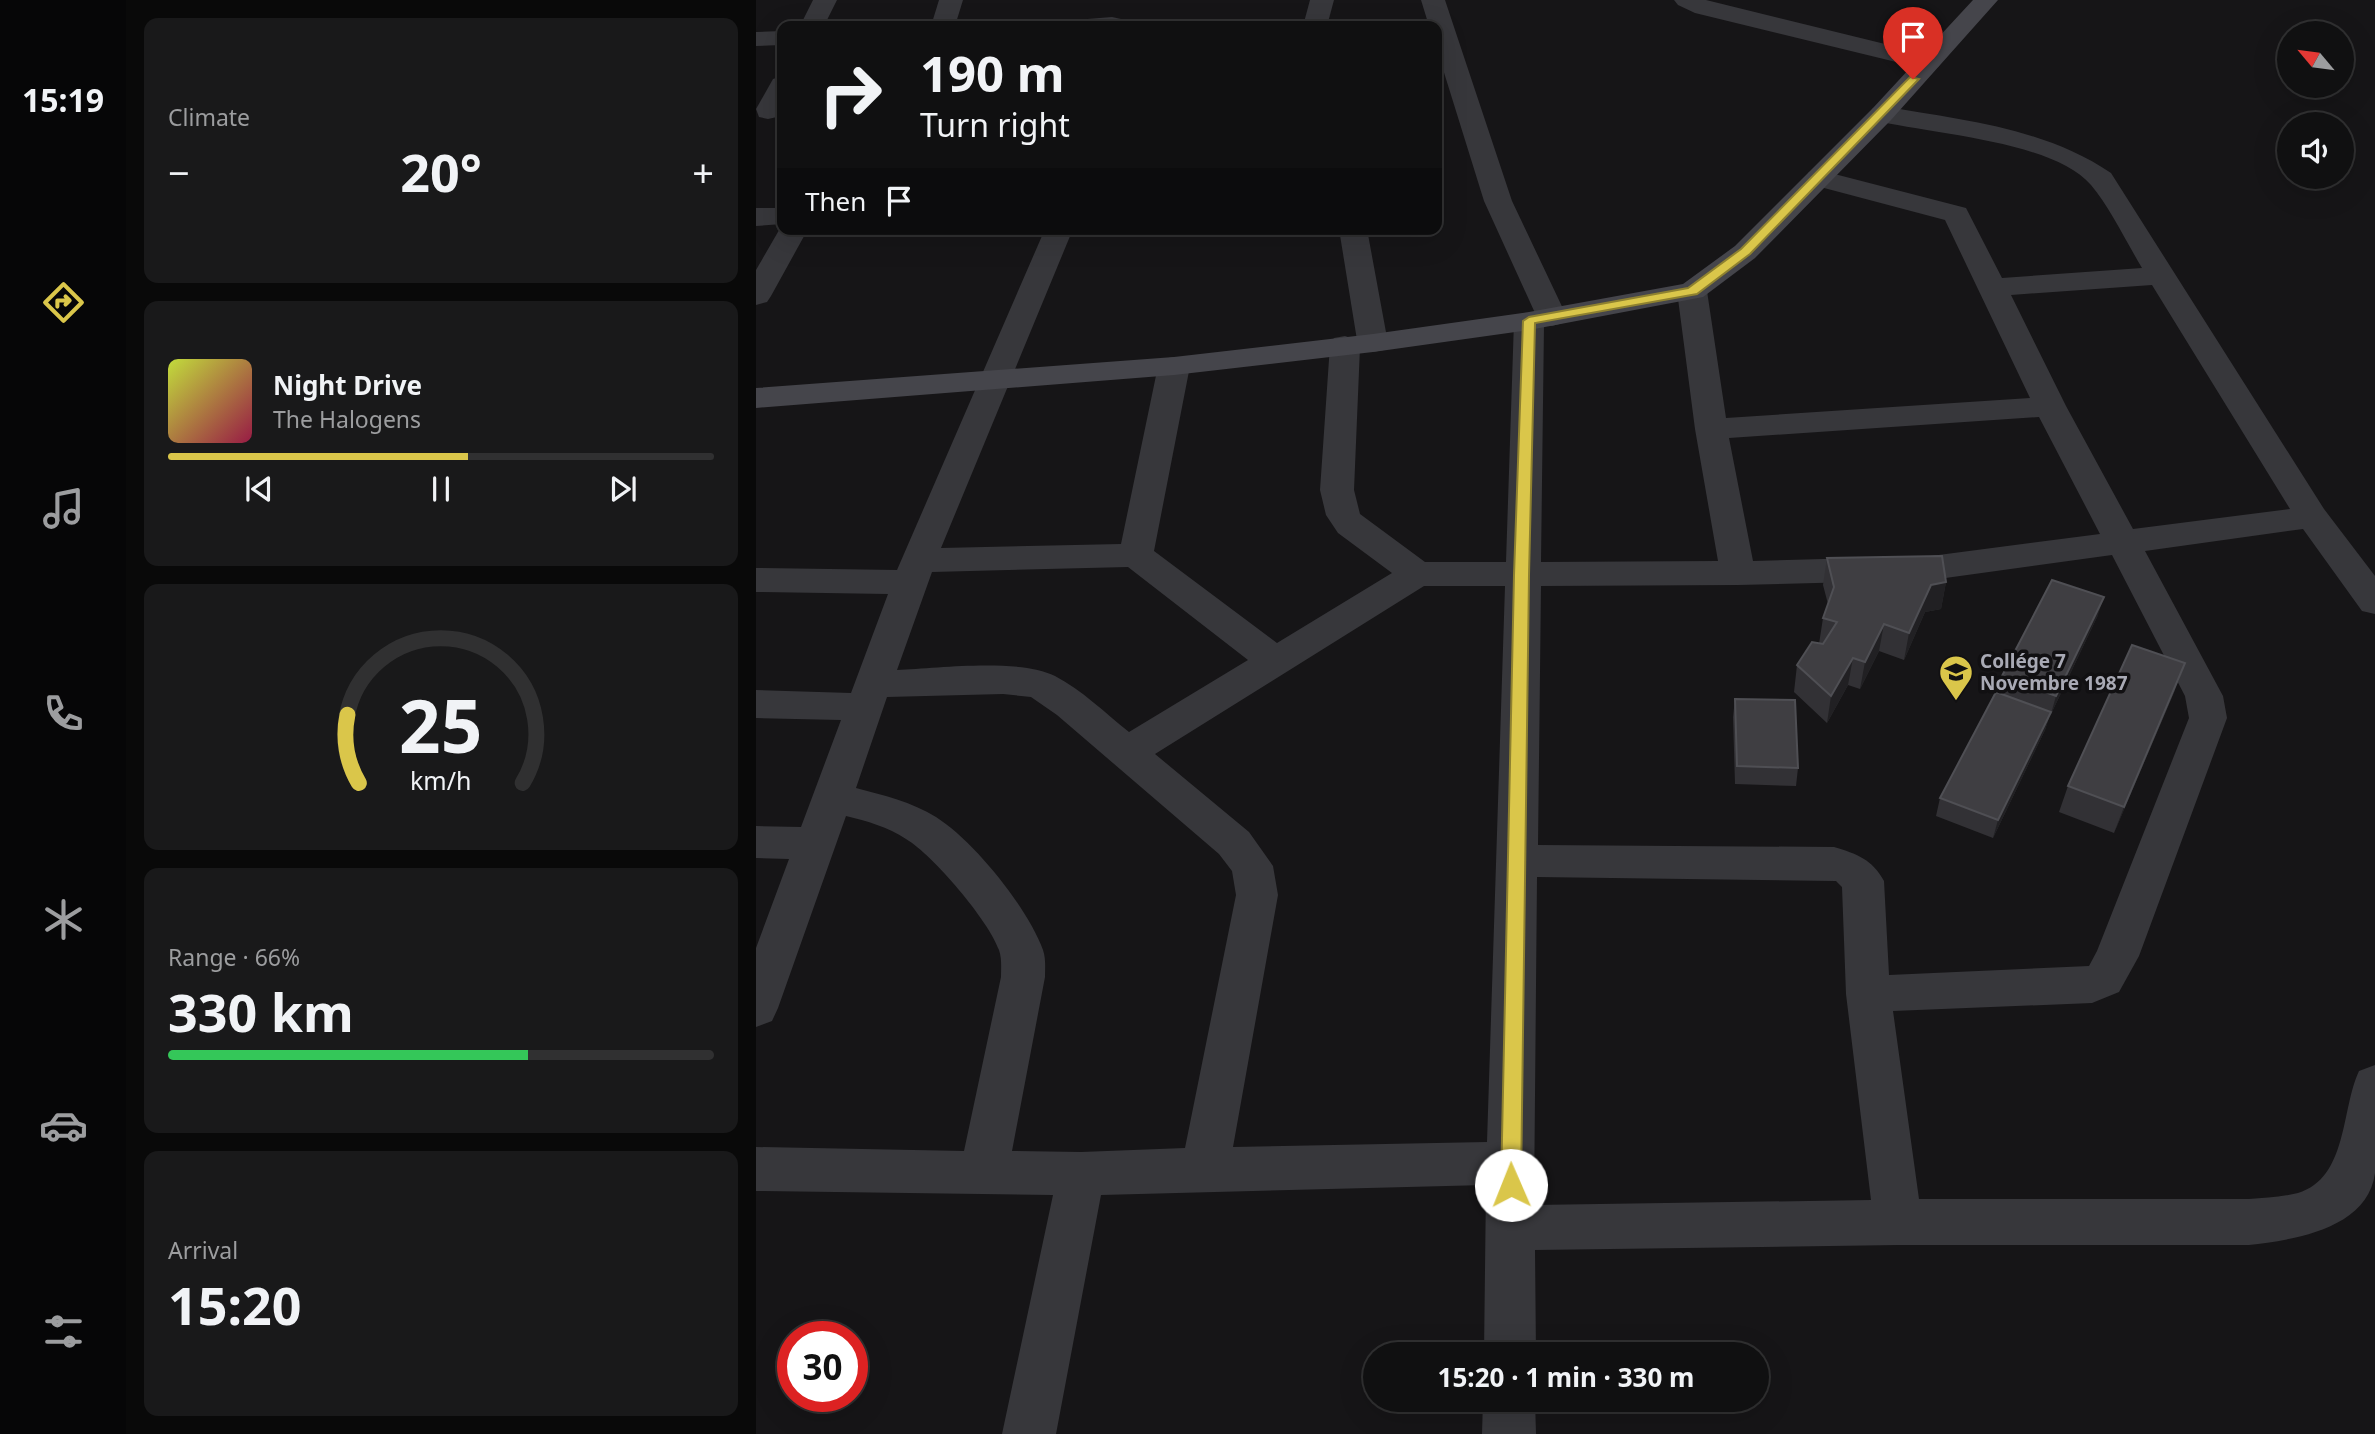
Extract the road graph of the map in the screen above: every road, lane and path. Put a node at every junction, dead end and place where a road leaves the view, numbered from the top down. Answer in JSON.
{"nodes":[{"id":1,"x":825,"y":0,"type":"edge"},
{"id":2,"x":951,"y":0,"type":"edge"},
{"id":3,"x":1322,"y":0,"type":"edge"},
{"id":4,"x":1433,"y":0,"type":"edge"},
{"id":5,"x":1686,"y":0,"type":"edge"},
{"id":6,"x":1986,"y":0,"type":"edge"},
{"id":7,"x":1112,"y":17,"type":"edge"},
{"id":8,"x":814,"y":21,"type":"edge"},
{"id":9,"x":945,"y":21,"type":"edge"},
{"id":10,"x":1094,"y":21,"type":"edge"},
{"id":11,"x":1316,"y":21,"type":"edge"},
{"id":12,"x":1440,"y":21,"type":"edge"},
{"id":13,"x":1442,"y":28,"type":"edge"},
{"id":14,"x":777,"y":38,"type":"edge"},
{"id":15,"x":756,"y":39,"type":"edge"},
{"id":16,"x":1929,"y":62,"type":"junction"},
{"id":17,"x":777,"y":94,"type":"edge"},
{"id":18,"x":769,"y":111,"type":"edge"},
{"id":19,"x":1882,"y":114,"type":"junction"},
{"id":20,"x":1819,"y":178,"type":"junction"},
{"id":21,"x":756,"y":216,"type":"edge"},
{"id":22,"x":777,"y":216,"type":"edge"},
{"id":23,"x":791,"y":235,"type":"edge"},
{"id":24,"x":1056,"y":235,"type":"edge"},
{"id":25,"x":1353,"y":235,"type":"edge"},
{"id":26,"x":2161,"y":275,"type":"junction"},
{"id":27,"x":1992,"y":288,"type":"junction"},
{"id":28,"x":1692,"y":291,"type":"junction"},
{"id":29,"x":756,"y":296,"type":"edge"},
{"id":30,"x":1540,"y":319,"type":"junction"},
{"id":31,"x":1359,"y":344,"type":"junction"},
{"id":32,"x":1174,"y":366,"type":"junction"},
{"id":33,"x":995,"y":377,"type":"junction"},
{"id":34,"x":756,"y":398,"type":"edge"},
{"id":35,"x":2050,"y":406,"type":"junction"},
{"id":36,"x":1711,"y":429,"type":"junction"},
{"id":37,"x":2312,"y":517,"type":"junction"},
{"id":38,"x":2122,"y":544,"type":"junction"},
{"id":39,"x":1136,"y":555,"type":"junction"},
{"id":40,"x":914,"y":571,"type":"junction"},
{"id":41,"x":1738,"y":573,"type":"junction"},
{"id":42,"x":1417,"y":574,"type":"junction"},
{"id":43,"x":1521,"y":575,"type":"junction"},
{"id":44,"x":756,"y":580,"type":"edge"},
{"id":45,"x":2375,"y":602,"type":"edge"},
{"id":46,"x":1275,"y":662,"type":"junction"},
{"id":47,"x":868,"y":695,"type":"junction"},
{"id":48,"x":756,"y":704,"type":"edge"},
{"id":49,"x":1127,"y":752,"type":"junction"},
{"id":50,"x":831,"y":796,"type":"junction"},
{"id":51,"x":756,"y":842,"type":"edge"},
{"id":52,"x":815,"y":844,"type":"junction"},
{"id":53,"x":1516,"y":861,"type":"junction"},
{"id":54,"x":1868,"y":994,"type":"junction"},
{"id":55,"x":756,"y":1008,"type":"edge"},
{"id":56,"x":2375,"y":1085,"type":"edge"},
{"id":57,"x":1510,"y":1163,"type":"junction"},
{"id":58,"x":756,"y":1169,"type":"edge"},
{"id":59,"x":1205,"y":1169,"type":"junction"},
{"id":60,"x":984,"y":1171,"type":"junction"},
{"id":61,"x":1081,"y":1174,"type":"junction"},
{"id":62,"x":2365,"y":1177,"type":"edge"},
{"id":63,"x":1898,"y":1222,"type":"junction"},
{"id":64,"x":1512,"y":1228,"type":"junction"},
{"id":65,"x":1510,"y":1342,"type":"edge"},
{"id":66,"x":1509,"y":1412,"type":"edge"},
{"id":67,"x":1029,"y":1434,"type":"edge"},
{"id":68,"x":1509,"y":1434,"type":"edge"}],
"edges":[{"from":1,"to":8,"type":"street"},
{"from":2,"to":9,"type":"street"},
{"from":3,"to":11,"type":"street"},
{"from":4,"to":12,"type":"street"},
{"from":5,"to":16,"type":"street"},
{"from":6,"to":16,"type":"street"},
{"from":7,"to":10,"type":"street"},
{"from":13,"to":30,"type":"street"},
{"from":14,"to":15,"type":"street"},
{"from":16,"to":19,"type":"street"},
{"from":17,"to":18,"type":"street"},
{"from":19,"to":20,"type":"street"},
{"from":19,"to":26,"type":"street"},
{"from":20,"to":27,"type":"street"},
{"from":20,"to":28,"type":"street"},
{"from":21,"to":22,"type":"street"},
{"from":23,"to":29,"type":"street"},
{"from":24,"to":33,"type":"street"},
{"from":25,"to":31,"type":"street"},
{"from":26,"to":27,"type":"street"},
{"from":26,"to":37,"type":"street"},
{"from":27,"to":35,"type":"street"},
{"from":28,"to":30,"type":"street"},
{"from":28,"to":36,"type":"street"},
{"from":30,"to":31,"type":"street"},
{"from":30,"to":43,"type":"street"},
{"from":31,"to":32,"type":"street"},
{"from":31,"to":42,"type":"street"},
{"from":32,"to":33,"type":"street"},
{"from":32,"to":39,"type":"street"},
{"from":33,"to":34,"type":"street"},
{"from":33,"to":40,"type":"street"},
{"from":35,"to":36,"type":"street"},
{"from":35,"to":38,"type":"street"},
{"from":36,"to":41,"type":"street"},
{"from":37,"to":38,"type":"street"},
{"from":37,"to":45,"type":"street"},
{"from":38,"to":41,"type":"street"},
{"from":38,"to":54,"type":"street"},
{"from":39,"to":40,"type":"street"},
{"from":39,"to":46,"type":"street"},
{"from":40,"to":44,"type":"street"},
{"from":40,"to":47,"type":"street"},
{"from":41,"to":43,"type":"street"},
{"from":42,"to":43,"type":"street"},
{"from":42,"to":46,"type":"street"},
{"from":43,"to":53,"type":"street"},
{"from":46,"to":49,"type":"street"},
{"from":47,"to":48,"type":"street"},
{"from":47,"to":49,"type":"street"},
{"from":47,"to":50,"type":"street"},
{"from":49,"to":59,"type":"street"},
{"from":50,"to":52,"type":"street"},
{"from":50,"to":60,"type":"street"},
{"from":51,"to":52,"type":"street"},
{"from":52,"to":55,"type":"street"},
{"from":53,"to":54,"type":"street"},
{"from":53,"to":57,"type":"street"},
{"from":54,"to":63,"type":"street"},
{"from":56,"to":62,"type":"street"},
{"from":57,"to":59,"type":"street"},
{"from":57,"to":64,"type":"street"},
{"from":58,"to":60,"type":"street"},
{"from":59,"to":61,"type":"street"},
{"from":60,"to":61,"type":"street"},
{"from":61,"to":67,"type":"street"},
{"from":62,"to":63,"type":"street"},
{"from":63,"to":64,"type":"street"},
{"from":64,"to":65,"type":"street"},
{"from":66,"to":68,"type":"street"}]}
